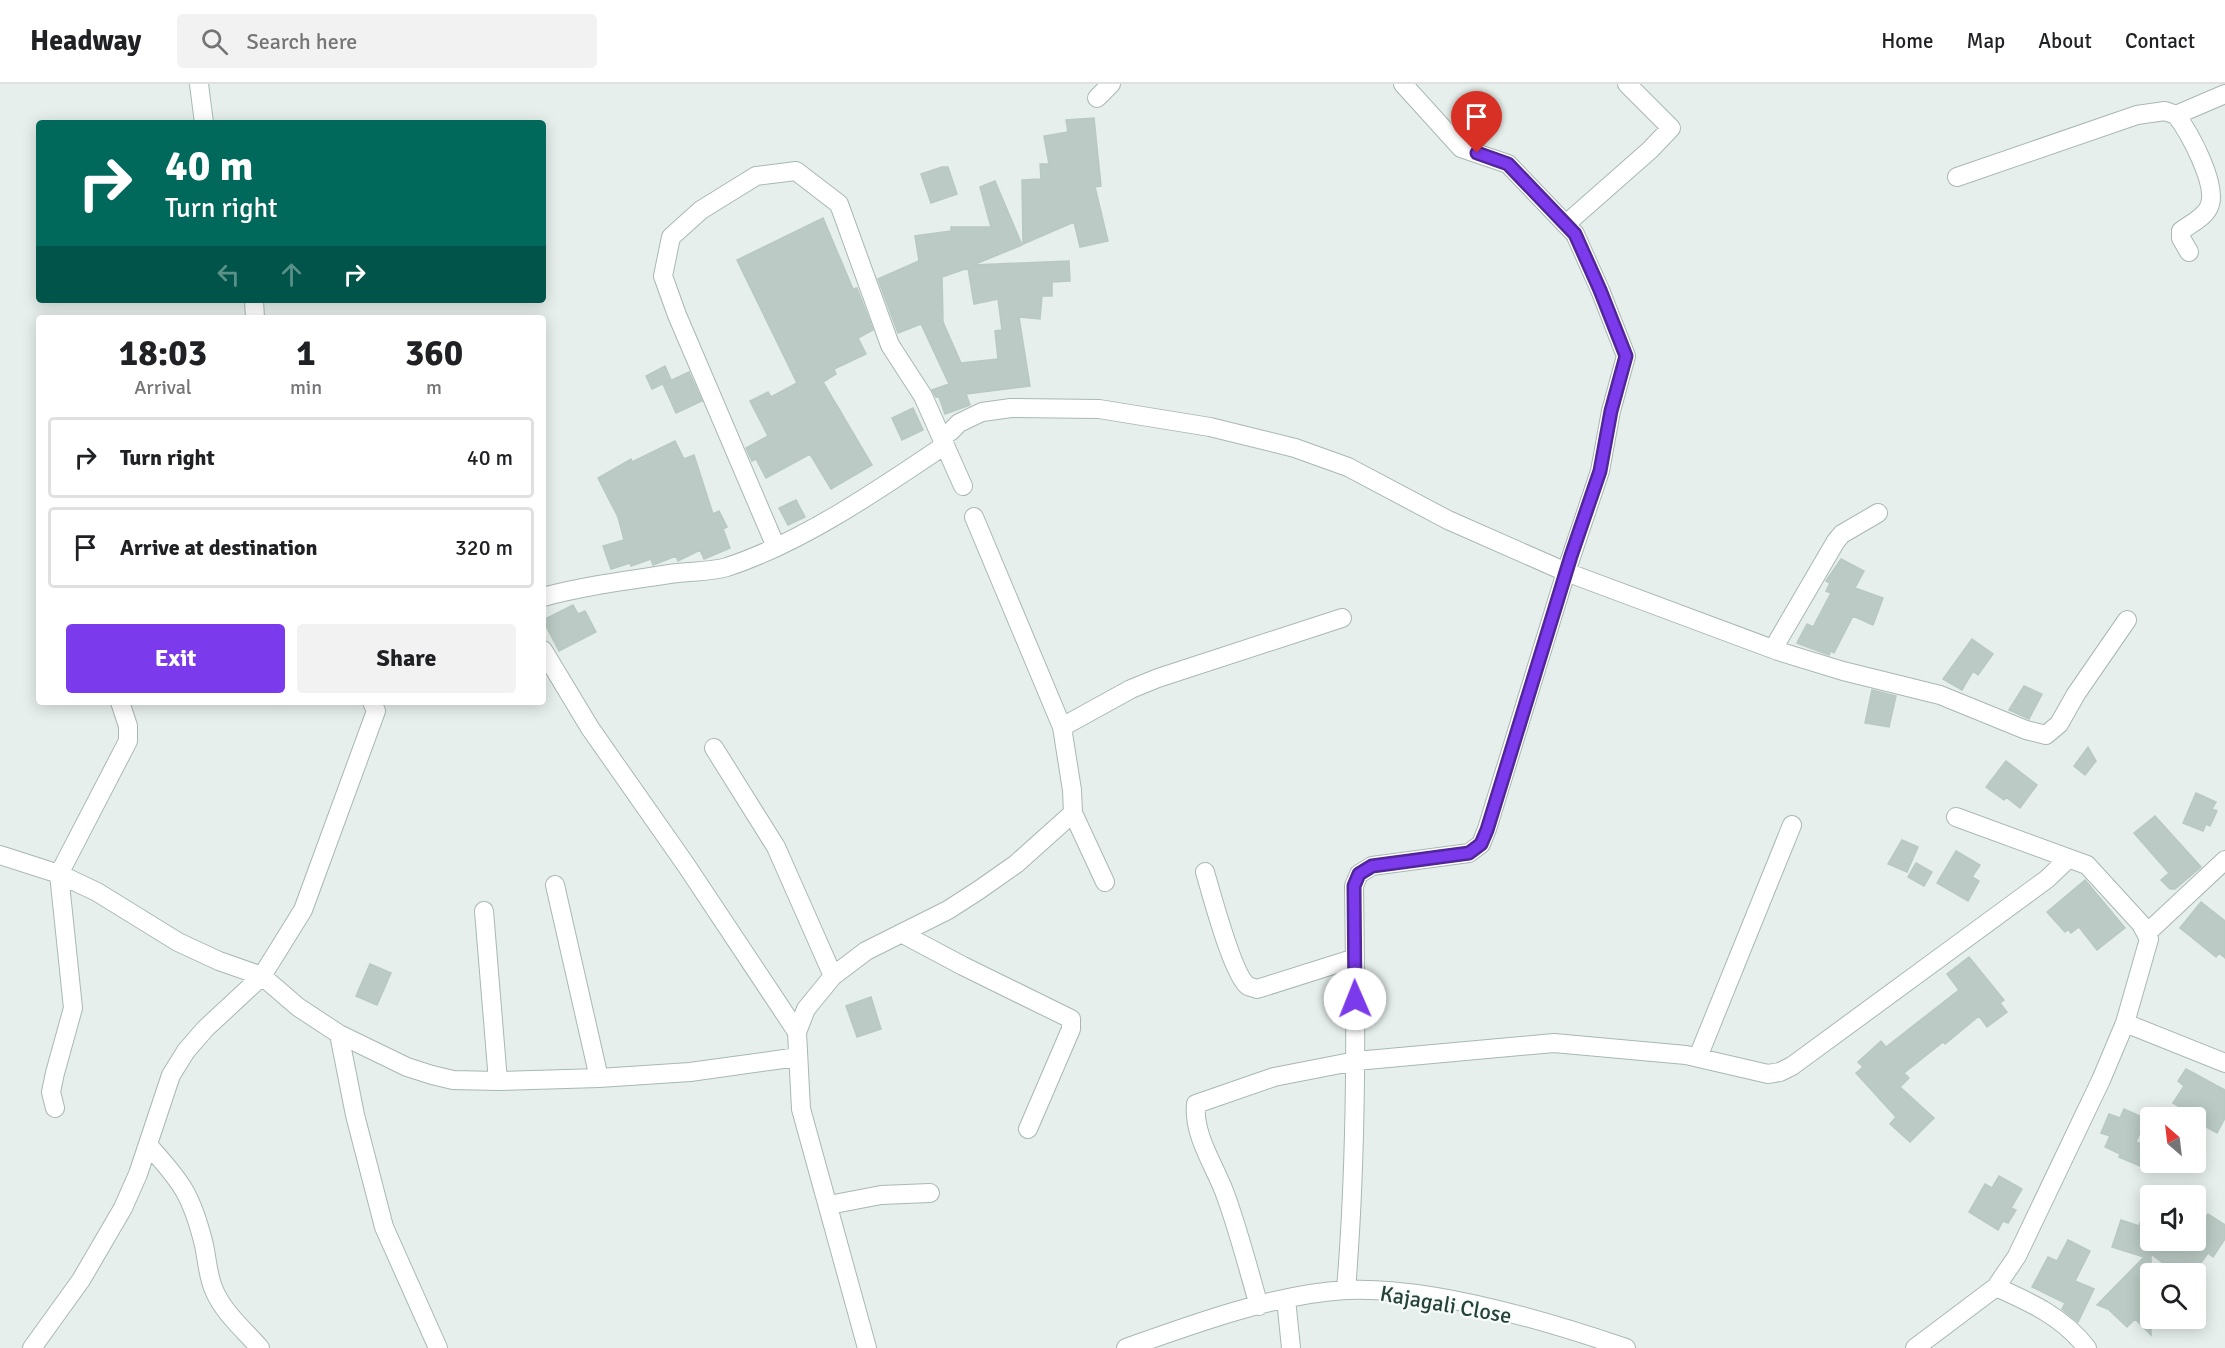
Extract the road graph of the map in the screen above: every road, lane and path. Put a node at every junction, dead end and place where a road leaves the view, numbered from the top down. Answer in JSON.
{"nodes":[{"id":1,"x":199,"y":84,"type":"edge"},
{"id":2,"x":1111,"y":84,"type":"edge"},
{"id":3,"x":1403,"y":84,"type":"edge"},
{"id":4,"x":1627,"y":84,"type":"edge"},
{"id":5,"x":2225,"y":94,"type":"edge"},
{"id":6,"x":1097,"y":98,"type":"dead end"},
{"id":7,"x":2176,"y":115,"type":"junction"},
{"id":8,"x":204,"y":120,"type":"edge"},
{"id":9,"x":1957,"y":177,"type":"dead end"},
{"id":10,"x":1566,"y":224,"type":"junction"},
{"id":11,"x":2189,"y":252,"type":"dead end"},
{"id":12,"x":947,"y":439,"type":"junction"},
{"id":13,"x":963,"y":486,"type":"dead end"},
{"id":14,"x":1878,"y":513,"type":"dead end"},
{"id":15,"x":974,"y":517,"type":"dead end"},
{"id":16,"x":776,"y":547,"type":"junction"},
{"id":17,"x":1566,"y":572,"type":"junction"},
{"id":18,"x":546,"y":596,"type":"edge"},
{"id":19,"x":1342,"y":618,"type":"dead end"},
{"id":20,"x":2127,"y":620,"type":"dead end"},
{"id":21,"x":1773,"y":649,"type":"junction"},
{"id":22,"x":546,"y":655,"type":"edge"},
{"id":23,"x":121,"y":705,"type":"edge"},
{"id":24,"x":377,"y":705,"type":"edge"},
{"id":25,"x":1062,"y":727,"type":"junction"},
{"id":26,"x":714,"y":748,"type":"dead end"},
{"id":27,"x":1073,"y":813,"type":"junction"},
{"id":28,"x":1956,"y":817,"type":"dead end"},
{"id":29,"x":1792,"y":825,"type":"dead end"},
{"id":30,"x":0,"y":855,"type":"edge"},
{"id":31,"x":2067,"y":859,"type":"junction"},
{"id":32,"x":2225,"y":860,"type":"edge"},
{"id":33,"x":1205,"y":872,"type":"dead end"},
{"id":34,"x":59,"y":874,"type":"junction"},
{"id":35,"x":1105,"y":882,"type":"dead end"},
{"id":36,"x":555,"y":885,"type":"dead end"},
{"id":37,"x":484,"y":911,"type":"dead end"},
{"id":38,"x":901,"y":933,"type":"junction"},
{"id":39,"x":2147,"y":933,"type":"junction"},
{"id":40,"x":1355,"y":958,"type":"junction"},
{"id":41,"x":262,"y":976,"type":"junction"},
{"id":42,"x":834,"y":976,"type":"junction"},
{"id":43,"x":2125,"y":1023,"type":"junction"},
{"id":44,"x":797,"y":1032,"type":"junction"},
{"id":45,"x":339,"y":1034,"type":"junction"},
{"id":46,"x":798,"y":1057,"type":"junction"},
{"id":47,"x":1698,"y":1057,"type":"junction"},
{"id":48,"x":1356,"y":1061,"type":"junction"},
{"id":49,"x":2225,"y":1063,"type":"edge"},
{"id":50,"x":599,"y":1078,"type":"junction"},
{"id":51,"x":498,"y":1081,"type":"junction"},
{"id":52,"x":55,"y":1108,"type":"dead end"},
{"id":53,"x":1028,"y":1128,"type":"dead end"},
{"id":54,"x":148,"y":1145,"type":"junction"},
{"id":55,"x":930,"y":1193,"type":"dead end"},
{"id":56,"x":829,"y":1205,"type":"junction"},
{"id":57,"x":1996,"y":1287,"type":"junction"},
{"id":58,"x":1346,"y":1290,"type":"junction"},
{"id":59,"x":1286,"y":1299,"type":"junction"},
{"id":60,"x":1259,"y":1306,"type":"junction"},
{"id":61,"x":32,"y":1348,"type":"edge"},
{"id":62,"x":260,"y":1348,"type":"edge"},
{"id":63,"x":438,"y":1348,"type":"edge"},
{"id":64,"x":867,"y":1348,"type":"edge"},
{"id":65,"x":1126,"y":1348,"type":"edge"},
{"id":66,"x":1291,"y":1348,"type":"edge"},
{"id":67,"x":1626,"y":1348,"type":"edge"},
{"id":68,"x":1915,"y":1348,"type":"edge"},
{"id":69,"x":2087,"y":1348,"type":"edge"}],
"edges":[{"from":1,"to":8,"type":"street"},
{"from":2,"to":6,"type":"street"},
{"from":3,"to":10,"type":"street"},
{"from":4,"to":10,"type":"street"},
{"from":5,"to":7,"type":"street"},
{"from":7,"to":9,"type":"street"},
{"from":7,"to":11,"type":"street"},
{"from":10,"to":17,"type":"street"},
{"from":12,"to":13,"type":"street"},
{"from":12,"to":16,"type":"street"},
{"from":12,"to":16,"type":"street"},
{"from":12,"to":17,"type":"street"},
{"from":14,"to":21,"type":"street"},
{"from":15,"to":25,"type":"street"},
{"from":16,"to":18,"type":"street"},
{"from":17,"to":21,"type":"street"},
{"from":17,"to":40,"type":"street"},
{"from":19,"to":25,"type":"street"},
{"from":20,"to":21,"type":"street"},
{"from":22,"to":44,"type":"street"},
{"from":23,"to":34,"type":"street"},
{"from":24,"to":41,"type":"street"},
{"from":25,"to":27,"type":"street"},
{"from":26,"to":42,"type":"street"},
{"from":27,"to":35,"type":"street"},
{"from":27,"to":38,"type":"street"},
{"from":28,"to":31,"type":"street"},
{"from":29,"to":47,"type":"street"},
{"from":30,"to":34,"type":"street"},
{"from":31,"to":39,"type":"street"},
{"from":31,"to":47,"type":"street"},
{"from":32,"to":39,"type":"street"},
{"from":33,"to":40,"type":"street"},
{"from":34,"to":41,"type":"street"},
{"from":34,"to":52,"type":"street"},
{"from":36,"to":50,"type":"street"},
{"from":37,"to":51,"type":"street"},
{"from":38,"to":42,"type":"street"},
{"from":38,"to":53,"type":"street"},
{"from":39,"to":43,"type":"street"},
{"from":40,"to":48,"type":"street"},
{"from":41,"to":45,"type":"street"},
{"from":41,"to":54,"type":"street"},
{"from":42,"to":44,"type":"street"},
{"from":43,"to":49,"type":"street"},
{"from":43,"to":57,"type":"street"},
{"from":44,"to":46,"type":"street"},
{"from":45,"to":51,"type":"street"},
{"from":45,"to":63,"type":"street"},
{"from":46,"to":50,"type":"street"},
{"from":46,"to":56,"type":"street"},
{"from":47,"to":48,"type":"street"},
{"from":48,"to":58,"type":"street"},
{"from":48,"to":60,"type":"street"},
{"from":50,"to":51,"type":"street"},
{"from":54,"to":61,"type":"street"},
{"from":54,"to":62,"type":"street"},
{"from":55,"to":56,"type":"street"},
{"from":56,"to":64,"type":"street"},
{"from":57,"to":68,"type":"street"},
{"from":57,"to":69,"type":"street"},
{"from":58,"to":59,"type":"street","name":"Kajagali Close"},
{"from":58,"to":67,"type":"street","name":"Kajagali Close"},
{"from":59,"to":60,"type":"street","name":"Kajagali Close"},
{"from":59,"to":66,"type":"street"},
{"from":60,"to":65,"type":"street","name":"Kajagali Close"}]}
